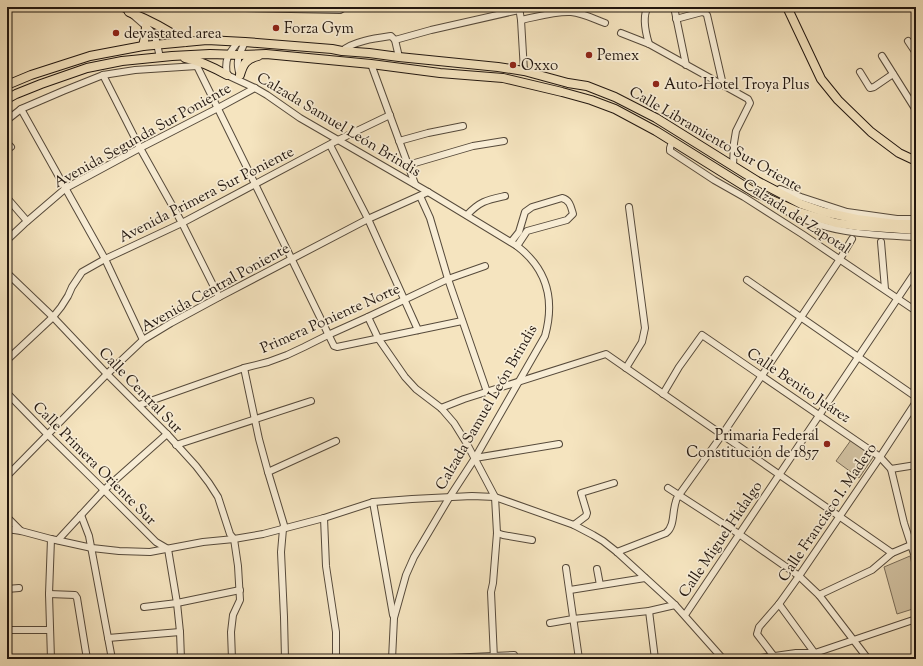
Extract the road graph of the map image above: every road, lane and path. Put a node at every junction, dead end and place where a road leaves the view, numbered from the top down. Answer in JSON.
{"nodes":[{"id":1,"x":156,"y":7,"type":"edge"},
{"id":2,"x":200,"y":7,"type":"edge"},
{"id":3,"x":345,"y":7,"type":"edge"},
{"id":4,"x":648,"y":7,"type":"edge"},
{"id":5,"x":674,"y":7,"type":"edge"},
{"id":6,"x":787,"y":7,"type":"edge"},
{"id":7,"x":126,"y":9,"type":"edge"},
{"id":8,"x":519,"y":9,"type":"edge"},
{"id":9,"x":676,"y":19,"type":"junction"},
{"id":10,"x":521,"y":20,"type":"junction"},
{"id":11,"x":605,"y":23,"type":"dead end"},
{"id":12,"x":146,"y":26,"type":"junction"},
{"id":13,"x":621,"y":33,"type":"dead end"},
{"id":14,"x":395,"y":40,"type":"junction"},
{"id":15,"x":908,"y":41,"type":"dead end"},
{"id":16,"x":185,"y":42,"type":"junction"},
{"id":17,"x":242,"y":42,"type":"junction"},
{"id":18,"x":649,"y":44,"type":"junction"},
{"id":19,"x":157,"y":45,"type":"junction"},
{"id":20,"x":143,"y":46,"type":"junction"},
{"id":21,"x":342,"y":51,"type":"junction"},
{"id":22,"x":916,"y":53,"type":"edge"},
{"id":23,"x":229,"y":54,"type":"junction"},
{"id":24,"x":266,"y":54,"type":"junction"},
{"id":25,"x":240,"y":55,"type":"junction"},
{"id":26,"x":172,"y":56,"type":"junction"},
{"id":27,"x":882,"y":56,"type":"dead end"},
{"id":28,"x":160,"y":57,"type":"junction"},
{"id":29,"x":399,"y":57,"type":"junction"},
{"id":30,"x":195,"y":63,"type":"junction"},
{"id":31,"x":371,"y":64,"type":"junction"},
{"id":32,"x":686,"y":65,"type":"junction"},
{"id":33,"x":524,"y":71,"type":"junction"},
{"id":34,"x":860,"y":72,"type":"dead end"},
{"id":35,"x":227,"y":74,"type":"junction"},
{"id":36,"x":893,"y":74,"type":"junction"},
{"id":37,"x":103,"y":75,"type":"junction"},
{"id":38,"x":241,"y":79,"type":"junction"},
{"id":39,"x":7,"y":85,"type":"edge"},
{"id":40,"x":723,"y":85,"type":"junction"},
{"id":41,"x":255,"y":88,"type":"junction"},
{"id":42,"x":7,"y":99,"type":"edge"},
{"id":43,"x":916,"y":105,"type":"edge"},
{"id":44,"x":218,"y":108,"type":"junction"},
{"id":45,"x":21,"y":109,"type":"junction"},
{"id":46,"x":390,"y":115,"type":"junction"},
{"id":47,"x":7,"y":120,"type":"edge"},
{"id":48,"x":463,"y":126,"type":"dead end"},
{"id":49,"x":338,"y":140,"type":"junction"},
{"id":50,"x":504,"y":141,"type":"dead end"},
{"id":51,"x":399,"y":142,"type":"junction"},
{"id":52,"x":672,"y":142,"type":"junction"},
{"id":53,"x":330,"y":145,"type":"junction"},
{"id":54,"x":140,"y":148,"type":"junction"},
{"id":55,"x":688,"y":151,"type":"junction"},
{"id":56,"x":683,"y":159,"type":"junction"},
{"id":57,"x":916,"y":161,"type":"edge"},
{"id":58,"x":408,"y":165,"type":"junction"},
{"id":59,"x":733,"y":166,"type":"junction"},
{"id":60,"x":757,"y":180,"type":"junction"},
{"id":61,"x":255,"y":184,"type":"junction"},
{"id":62,"x":415,"y":184,"type":"junction"},
{"id":63,"x":66,"y":188,"type":"junction"},
{"id":64,"x":428,"y":192,"type":"junction"},
{"id":65,"x":754,"y":192,"type":"junction"},
{"id":66,"x":420,"y":196,"type":"junction"},
{"id":67,"x":505,"y":196,"type":"dead end"},
{"id":68,"x":8,"y":199,"type":"dead end"},
{"id":69,"x":629,"y":207,"type":"dead end"},
{"id":70,"x":467,"y":216,"type":"junction"},
{"id":71,"x":368,"y":219,"type":"junction"},
{"id":72,"x":916,"y":219,"type":"edge"},
{"id":73,"x":28,"y":221,"type":"junction"},
{"id":74,"x":182,"y":223,"type":"junction"},
{"id":75,"x":916,"y":224,"type":"edge"},
{"id":76,"x":916,"y":230,"type":"edge"},
{"id":77,"x":916,"y":237,"type":"edge"},
{"id":78,"x":852,"y":239,"type":"dead end"},
{"id":79,"x":7,"y":240,"type":"edge"},
{"id":80,"x":511,"y":242,"type":"junction"},
{"id":81,"x":881,"y":242,"type":"dead end"},
{"id":82,"x":517,"y":246,"type":"junction"},
{"id":83,"x":105,"y":258,"type":"junction"},
{"id":84,"x":291,"y":259,"type":"junction"},
{"id":85,"x":840,"y":259,"type":"junction"},
{"id":86,"x":485,"y":266,"type":"dead end"},
{"id":87,"x":916,"y":271,"type":"edge"},
{"id":88,"x":7,"y":273,"type":"edge"},
{"id":89,"x":448,"y":278,"type":"junction"},
{"id":90,"x":747,"y":280,"type":"dead end"},
{"id":91,"x":886,"y":289,"type":"junction"},
{"id":92,"x":219,"y":297,"type":"junction"},
{"id":93,"x":898,"y":298,"type":"junction"},
{"id":94,"x":404,"y":300,"type":"junction"},
{"id":95,"x":916,"y":311,"type":"edge"},
{"id":96,"x":801,"y":316,"type":"junction"},
{"id":97,"x":53,"y":317,"type":"junction"},
{"id":98,"x":368,"y":317,"type":"junction"},
{"id":99,"x":462,"y":321,"type":"junction"},
{"id":100,"x":418,"y":330,"type":"junction"},
{"id":101,"x":328,"y":334,"type":"junction"},
{"id":102,"x":378,"y":338,"type":"junction"},
{"id":103,"x":143,"y":340,"type":"junction"},
{"id":104,"x":858,"y":357,"type":"junction"},
{"id":105,"x":7,"y":360,"type":"edge"},
{"id":106,"x":244,"y":368,"type":"junction"},
{"id":107,"x":626,"y":368,"type":"junction"},
{"id":108,"x":107,"y":374,"type":"junction"},
{"id":109,"x":762,"y":376,"type":"junction"},
{"id":110,"x":519,"y":382,"type":"junction"},
{"id":111,"x":487,"y":392,"type":"junction"},
{"id":112,"x":7,"y":393,"type":"edge"},
{"id":113,"x":663,"y":394,"type":"junction"},
{"id":114,"x":916,"y":397,"type":"edge"},
{"id":115,"x":311,"y":401,"type":"dead end"},
{"id":116,"x":916,"y":402,"type":"edge"},
{"id":117,"x":139,"y":405,"type":"junction"},
{"id":118,"x":441,"y":408,"type":"junction"},
{"id":119,"x":819,"y":415,"type":"junction"},
{"id":120,"x":256,"y":419,"type":"junction"},
{"id":121,"x":167,"y":434,"type":"junction"},
{"id":122,"x":48,"y":435,"type":"junction"},
{"id":123,"x":722,"y":435,"type":"junction"},
{"id":124,"x":336,"y":441,"type":"dead end"},
{"id":125,"x":559,"y":444,"type":"dead end"},
{"id":126,"x":176,"y":445,"type":"junction"},
{"id":127,"x":880,"y":457,"type":"junction"},
{"id":128,"x":475,"y":458,"type":"junction"},
{"id":129,"x":916,"y":465,"type":"edge"},
{"id":130,"x":891,"y":469,"type":"junction"},
{"id":131,"x":268,"y":472,"type":"junction"},
{"id":132,"x":779,"y":475,"type":"junction"},
{"id":133,"x":7,"y":476,"type":"edge"},
{"id":134,"x":614,"y":484,"type":"dead end"},
{"id":135,"x":668,"y":488,"type":"dead end"},
{"id":136,"x":104,"y":490,"type":"junction"},
{"id":137,"x":679,"y":495,"type":"junction"},
{"id":138,"x":495,"y":497,"type":"junction"},
{"id":139,"x":449,"y":498,"type":"junction"},
{"id":140,"x":373,"y":502,"type":"junction"},
{"id":141,"x":81,"y":515,"type":"junction"},
{"id":142,"x":7,"y":517,"type":"edge"},
{"id":143,"x":839,"y":517,"type":"junction"},
{"id":144,"x":324,"y":518,"type":"junction"},
{"id":145,"x":574,"y":526,"type":"junction"},
{"id":146,"x":7,"y":529,"type":"edge"},
{"id":147,"x":282,"y":529,"type":"junction"},
{"id":148,"x":21,"y":531,"type":"junction"},
{"id":149,"x":497,"y":533,"type":"junction"},
{"id":150,"x":739,"y":534,"type":"junction"},
{"id":151,"x":916,"y":537,"type":"edge"},
{"id":152,"x":51,"y":539,"type":"junction"},
{"id":153,"x":234,"y":539,"type":"junction"},
{"id":154,"x":58,"y":540,"type":"junction"},
{"id":155,"x":532,"y":540,"type":"dead end"},
{"id":156,"x":912,"y":543,"type":"edge"},
{"id":157,"x":92,"y":548,"type":"junction"},
{"id":158,"x":168,"y":548,"type":"junction"},
{"id":159,"x":617,"y":552,"type":"junction"},
{"id":160,"x":892,"y":553,"type":"junction"},
{"id":161,"x":916,"y":560,"type":"edge"},
{"id":162,"x":566,"y":568,"type":"dead end"},
{"id":163,"x":597,"y":569,"type":"dead end"},
{"id":164,"x":799,"y":576,"type":"junction"},
{"id":165,"x":645,"y":578,"type":"junction"},
{"id":166,"x":600,"y":585,"type":"junction"},
{"id":167,"x":19,"y":588,"type":"dead end"},
{"id":168,"x":7,"y":589,"type":"edge"},
{"id":169,"x":240,"y":590,"type":"junction"},
{"id":170,"x":570,"y":590,"type":"junction"},
{"id":171,"x":49,"y":594,"type":"junction"},
{"id":172,"x":819,"y":595,"type":"junction"},
{"id":173,"x":177,"y":602,"type":"junction"},
{"id":174,"x":779,"y":604,"type":"junction"},
{"id":175,"x":675,"y":605,"type":"junction"},
{"id":176,"x":144,"y":607,"type":"dead end"},
{"id":177,"x":649,"y":611,"type":"junction"},
{"id":178,"x":685,"y":615,"type":"junction"},
{"id":179,"x":394,"y":618,"type":"junction"},
{"id":180,"x":573,"y":619,"type":"junction"},
{"id":181,"x":916,"y":619,"type":"edge"},
{"id":182,"x":550,"y":623,"type":"dead end"},
{"id":183,"x":7,"y":630,"type":"edge"},
{"id":184,"x":50,"y":630,"type":"junction"},
{"id":185,"x":180,"y":632,"type":"junction"},
{"id":186,"x":108,"y":638,"type":"junction"},
{"id":187,"x":854,"y":640,"type":"junction"},
{"id":188,"x":815,"y":653,"type":"junction"},
{"id":189,"x":514,"y":656,"type":"dead end"},
{"id":190,"x":493,"y":657,"type":"edge"},
{"id":191,"x":775,"y":658,"type":"edge"},
{"id":192,"x":51,"y":659,"type":"edge"},
{"id":193,"x":88,"y":659,"type":"edge"},
{"id":194,"x":112,"y":659,"type":"edge"},
{"id":195,"x":180,"y":659,"type":"edge"},
{"id":196,"x":232,"y":659,"type":"edge"},
{"id":197,"x":285,"y":659,"type":"edge"},
{"id":198,"x":336,"y":659,"type":"edge"},
{"id":199,"x":392,"y":659,"type":"edge"},
{"id":200,"x":425,"y":659,"type":"edge"},
{"id":201,"x":444,"y":659,"type":"edge"},
{"id":202,"x":579,"y":659,"type":"edge"},
{"id":203,"x":655,"y":659,"type":"edge"},
{"id":204,"x":723,"y":659,"type":"edge"},
{"id":205,"x":754,"y":659,"type":"edge"},
{"id":206,"x":819,"y":659,"type":"edge"},
{"id":207,"x":868,"y":659,"type":"edge"}],
"edges":[{"from":1,"to":7,"type":"street"},
{"from":2,"to":3,"type":"street"},
{"from":4,"to":18,"type":"street"},
{"from":5,"to":9,"type":"street"},
{"from":6,"to":57,"type":"main road"},
{"from":7,"to":12,"type":"street"},
{"from":7,"to":16,"type":"main road"},
{"from":8,"to":10,"type":"street"},
{"from":8,"to":14,"type":"street"},
{"from":9,"to":32,"type":"street"},
{"from":9,"to":40,"type":"street"},
{"from":10,"to":11,"type":"street"},
{"from":10,"to":33,"type":"street"},
{"from":12,"to":19,"type":"street"},
{"from":12,"to":20,"type":"main road"},
{"from":13,"to":18,"type":"street"},
{"from":14,"to":21,"type":"street"},
{"from":14,"to":29,"type":"street"},
{"from":15,"to":22,"type":"street"},
{"from":16,"to":17,"type":"main road","name":"Calle Libramiento Sur Oriente"},
{"from":16,"to":19,"type":"main road","name":"Calle Libramiento Sur Oriente"},
{"from":17,"to":21,"type":"main road","name":"Calle Libramiento Sur Oriente"},
{"from":17,"to":23,"type":"street"},
{"from":17,"to":25,"type":"street","name":"Calzada Samuel León Brindis"},
{"from":18,"to":32,"type":"street"},
{"from":19,"to":20,"type":"main road","name":"Calle Libramiento Sur Oriente"},
{"from":19,"to":28,"type":"street"},
{"from":20,"to":39,"type":"main road","name":"Calle Libramiento Sur Oriente"},
{"from":21,"to":29,"type":"main road","name":"Calle Libramiento Sur Oriente"},
{"from":23,"to":25,"type":"main road","name":"Calle Libramiento Sur Oriente"},
{"from":23,"to":26,"type":"main road","name":"Calle Libramiento Sur Oriente"},
{"from":23,"to":35,"type":"street"},
{"from":24,"to":25,"type":"main road","name":"Calle Libramiento Sur Oriente"},
{"from":24,"to":31,"type":"main road","name":"Calle Libramiento Sur Oriente"},
{"from":24,"to":38,"type":"main road"},
{"from":25,"to":38,"type":"street","name":"Calzada Samuel León Brindis"},
{"from":26,"to":28,"type":"main road","name":"Calle Libramiento Sur Oriente"},
{"from":26,"to":30,"type":"main road"},
{"from":27,"to":36,"type":"street"},
{"from":28,"to":42,"type":"main road","name":"Calle Libramiento Sur Oriente"},
{"from":29,"to":33,"type":"main road","name":"Calle Libramiento Sur Oriente"},
{"from":30,"to":35,"type":"main road"},
{"from":30,"to":37,"type":"street"},
{"from":30,"to":44,"type":"street"},
{"from":31,"to":46,"type":"street"},
{"from":31,"to":52,"type":"main road","name":"Calle Libramiento Sur Oriente"},
{"from":32,"to":40,"type":"street"},
{"from":33,"to":59,"type":"main road","name":"Calle Libramiento Sur Oriente"},
{"from":34,"to":36,"type":"street"},
{"from":35,"to":38,"type":"street","name":"Calzada Samuel León Brindis"},
{"from":36,"to":43,"type":"street"},
{"from":37,"to":45,"type":"street"},
{"from":37,"to":54,"type":"street"},
{"from":38,"to":41,"type":"street","name":"Calzada Samuel León Brindis"},
{"from":40,"to":59,"type":"street"},
{"from":41,"to":44,"type":"street","name":"Avenida Segunda Sur Poniente"},
{"from":41,"to":49,"type":"street","name":"Calzada Samuel León Brindis"},
{"from":44,"to":54,"type":"street","name":"Avenida Segunda Sur Poniente"},
{"from":44,"to":61,"type":"street"},
{"from":45,"to":47,"type":"street"},
{"from":45,"to":63,"type":"street"},
{"from":46,"to":49,"type":"street","name":"Avenida Primera Sur Poniente"},
{"from":46,"to":51,"type":"street"},
{"from":48,"to":51,"type":"street"},
{"from":49,"to":53,"type":"street","name":"Avenida Primera Sur Poniente"},
{"from":49,"to":62,"type":"street","name":"Calzada Samuel León Brindis"},
{"from":50,"to":58,"type":"street"},
{"from":51,"to":58,"type":"street"},
{"from":52,"to":55,"type":"main road","name":"Calle Libramiento Sur Oriente"},
{"from":52,"to":56,"type":"street","name":"Calzada del Zapotal"},
{"from":53,"to":61,"type":"street","name":"Avenida Primera Sur Poniente"},
{"from":53,"to":71,"type":"street"},
{"from":54,"to":63,"type":"street","name":"Avenida Segunda Sur Poniente"},
{"from":54,"to":74,"type":"street"},
{"from":55,"to":56,"type":"street"},
{"from":55,"to":65,"type":"main road","name":"Calle Libramiento Sur Oriente"},
{"from":56,"to":85,"type":"street","name":"Calzada del Zapotal"},
{"from":58,"to":62,"type":"street"},
{"from":59,"to":60,"type":"main road","name":"Calle Libramiento Sur Oriente"},
{"from":60,"to":72,"type":"street"},
{"from":60,"to":75,"type":"main road","name":"Calle Libramiento Sur Oriente"},
{"from":61,"to":74,"type":"street","name":"Avenida Primera Sur Poniente"},
{"from":61,"to":84,"type":"street"},
{"from":62,"to":64,"type":"street","name":"Calzada Samuel León Brindis"},
{"from":63,"to":73,"type":"street","name":"Avenida Segunda Sur Poniente"},
{"from":63,"to":83,"type":"street"},
{"from":64,"to":66,"type":"street","name":"Avenida Central Poniente"},
{"from":64,"to":70,"type":"street","name":"Calzada Samuel León Brindis"},
{"from":65,"to":76,"type":"main road","name":"Calle Libramiento Sur Oriente"},
{"from":65,"to":77,"type":"street"},
{"from":66,"to":71,"type":"street","name":"Avenida Central Poniente"},
{"from":66,"to":89,"type":"street"},
{"from":67,"to":70,"type":"street"},
{"from":68,"to":73,"type":"street"},
{"from":69,"to":107,"type":"street"},
{"from":70,"to":80,"type":"street","name":"Calzada Samuel León Brindis"},
{"from":71,"to":84,"type":"street","name":"Avenida Central Poniente"},
{"from":71,"to":94,"type":"street"},
{"from":73,"to":79,"type":"street","name":"Avenida Segunda Sur Poniente"},
{"from":74,"to":83,"type":"street","name":"Avenida Primera Sur Poniente"},
{"from":74,"to":92,"type":"street"},
{"from":78,"to":85,"type":"street"},
{"from":80,"to":82,"type":"street","name":"Calzada Samuel León Brindis"},
{"from":80,"to":82,"type":"street"},
{"from":81,"to":91,"type":"street"},
{"from":82,"to":110,"type":"street","name":"Calzada Samuel León Brindis"},
{"from":83,"to":97,"type":"street","name":"Avenida Primera Sur Poniente"},
{"from":83,"to":103,"type":"street"},
{"from":84,"to":92,"type":"street","name":"Avenida Central Poniente"},
{"from":84,"to":101,"type":"street"},
{"from":85,"to":91,"type":"street","name":"Calzada del Zapotal"},
{"from":85,"to":96,"type":"street"},
{"from":86,"to":89,"type":"street","name":"Primera Poniente Norte"},
{"from":87,"to":93,"type":"street","name":"Calle Miguel Hidalgo"},
{"from":88,"to":97,"type":"street","name":"Calle Central Sur"},
{"from":89,"to":94,"type":"street","name":"Primera Poniente Norte"},
{"from":89,"to":99,"type":"street"},
{"from":90,"to":96,"type":"street"},
{"from":91,"to":93,"type":"street","name":"Calzada del Zapotal"},
{"from":92,"to":103,"type":"street","name":"Avenida Central Poniente"},
{"from":93,"to":95,"type":"street","name":"Calzada del Zapotal"},
{"from":93,"to":104,"type":"street","name":"Calle Miguel Hidalgo"},
{"from":94,"to":98,"type":"street","name":"Primera Poniente Norte"},
{"from":94,"to":100,"type":"street"},
{"from":96,"to":104,"type":"street"},
{"from":96,"to":109,"type":"street"},
{"from":97,"to":105,"type":"street","name":"Avenida Primera Sur Poniente"},
{"from":97,"to":108,"type":"street","name":"Calle Central Sur"},
{"from":98,"to":101,"type":"street","name":"Primera Poniente Norte"},
{"from":98,"to":102,"type":"street"},
{"from":99,"to":100,"type":"street"},
{"from":99,"to":111,"type":"street"},
{"from":100,"to":102,"type":"street"},
{"from":101,"to":102,"type":"street"},
{"from":101,"to":106,"type":"street","name":"Primera Poniente Norte"},
{"from":102,"to":118,"type":"street"},
{"from":103,"to":108,"type":"street","name":"Avenida Central Poniente"},
{"from":104,"to":114,"type":"street"},
{"from":104,"to":119,"type":"street","name":"Calle Miguel Hidalgo"},
{"from":106,"to":117,"type":"street","name":"Primera Poniente Norte"},
{"from":106,"to":120,"type":"street"},
{"from":107,"to":110,"type":"street"},
{"from":107,"to":113,"type":"street"},
{"from":108,"to":117,"type":"street","name":"Calle Central Sur"},
{"from":108,"to":122,"type":"street","name":"Avenida Central Poniente"},
{"from":109,"to":113,"type":"street","name":"Calle Benito Juárez"},
{"from":109,"to":119,"type":"street","name":"Calle Benito Juárez"},
{"from":109,"to":123,"type":"street"},
{"from":110,"to":111,"type":"street"},
{"from":110,"to":128,"type":"street","name":"Calzada Samuel León Brindis"},
{"from":111,"to":118,"type":"street"},
{"from":112,"to":122,"type":"street","name":"Calle Primera Oriente Sur"},
{"from":113,"to":123,"type":"street"},
{"from":115,"to":120,"type":"street"},
{"from":116,"to":127,"type":"street","name":"Calle Francisco I. Madero"},
{"from":117,"to":121,"type":"street","name":"Calle Central Sur"},
{"from":118,"to":128,"type":"street"},
{"from":119,"to":127,"type":"street","name":"Calle Benito Juárez"},
{"from":119,"to":132,"type":"street","name":"Calle Miguel Hidalgo"},
{"from":120,"to":126,"type":"street"},
{"from":120,"to":131,"type":"street"},
{"from":121,"to":126,"type":"street","name":"Calle Central Sur"},
{"from":121,"to":136,"type":"street"},
{"from":122,"to":133,"type":"street","name":"Avenida Central Poniente"},
{"from":122,"to":136,"type":"street","name":"Calle Primera Oriente Sur"},
{"from":123,"to":132,"type":"street"},
{"from":123,"to":137,"type":"street"},
{"from":124,"to":131,"type":"street"},
{"from":125,"to":128,"type":"street"},
{"from":126,"to":153,"type":"street","name":"Calle Central Sur"},
{"from":127,"to":130,"type":"street","name":"Calle Benito Juárez"},
{"from":127,"to":143,"type":"street","name":"Calle Francisco I. Madero"},
{"from":128,"to":138,"type":"street"},
{"from":128,"to":139,"type":"street","name":"Calzada Samuel León Brindis"},
{"from":129,"to":130,"type":"street"},
{"from":130,"to":156,"type":"street"},
{"from":131,"to":147,"type":"street"},
{"from":132,"to":143,"type":"street"},
{"from":132,"to":150,"type":"street","name":"Calle Miguel Hidalgo"},
{"from":134,"to":145,"type":"street"},
{"from":135,"to":137,"type":"street"},
{"from":136,"to":141,"type":"street"},
{"from":136,"to":158,"type":"street","name":"Calle Primera Oriente Sur"},
{"from":137,"to":150,"type":"street"},
{"from":137,"to":159,"type":"street"},
{"from":138,"to":139,"type":"street"},
{"from":138,"to":145,"type":"street"},
{"from":138,"to":149,"type":"street"},
{"from":139,"to":140,"type":"street"},
{"from":139,"to":179,"type":"street","name":"Calzada Samuel León Brindis"},
{"from":140,"to":144,"type":"street"},
{"from":140,"to":179,"type":"street"},
{"from":141,"to":154,"type":"street"},
{"from":141,"to":157,"type":"street"},
{"from":142,"to":148,"type":"street"},
{"from":143,"to":160,"type":"street"},
{"from":143,"to":164,"type":"street","name":"Calle Francisco I. Madero"},
{"from":144,"to":147,"type":"street"},
{"from":144,"to":198,"type":"street"},
{"from":145,"to":159,"type":"street"},
{"from":146,"to":148,"type":"street"},
{"from":147,"to":153,"type":"street"},
{"from":147,"to":197,"type":"street"},
{"from":148,"to":152,"type":"street"},
{"from":149,"to":155,"type":"street"},
{"from":149,"to":190,"type":"street"},
{"from":150,"to":164,"type":"street"},
{"from":150,"to":178,"type":"street","name":"Calle Miguel Hidalgo"},
{"from":151,"to":156,"type":"street"},
{"from":152,"to":154,"type":"street"},
{"from":152,"to":171,"type":"street"},
{"from":153,"to":158,"type":"street"},
{"from":153,"to":169,"type":"street","name":"Calle Central Sur"},
{"from":154,"to":157,"type":"street"},
{"from":156,"to":160,"type":"street"},
{"from":156,"to":161,"type":"street"},
{"from":157,"to":158,"type":"street"},
{"from":157,"to":186,"type":"street"},
{"from":158,"to":173,"type":"street"},
{"from":159,"to":165,"type":"street"},
{"from":160,"to":172,"type":"street"},
{"from":162,"to":170,"type":"street"},
{"from":163,"to":166,"type":"street"},
{"from":164,"to":172,"type":"street"},
{"from":164,"to":174,"type":"street","name":"Calle Francisco I. Madero"},
{"from":165,"to":166,"type":"street"},
{"from":165,"to":175,"type":"street"},
{"from":166,"to":170,"type":"street"},
{"from":167,"to":168,"type":"street"},
{"from":169,"to":173,"type":"street"},
{"from":169,"to":196,"type":"street","name":"Calle Central Sur"},
{"from":170,"to":180,"type":"street"},
{"from":171,"to":184,"type":"street"},
{"from":171,"to":193,"type":"street"},
{"from":172,"to":187,"type":"street"},
{"from":173,"to":176,"type":"street"},
{"from":173,"to":185,"type":"street"},
{"from":174,"to":188,"type":"street"},
{"from":174,"to":191,"type":"street","name":"Calle Francisco I. Madero"},
{"from":175,"to":177,"type":"street"},
{"from":175,"to":178,"type":"street"},
{"from":177,"to":180,"type":"street"},
{"from":177,"to":203,"type":"street"},
{"from":178,"to":204,"type":"street"},
{"from":179,"to":199,"type":"street","name":"Calzada Samuel León Brindis"},
{"from":180,"to":182,"type":"street"},
{"from":180,"to":202,"type":"street"},
{"from":181,"to":187,"type":"street"},
{"from":183,"to":184,"type":"street"},
{"from":184,"to":192,"type":"street"},
{"from":185,"to":186,"type":"street"},
{"from":185,"to":195,"type":"street"},
{"from":186,"to":194,"type":"street"},
{"from":187,"to":188,"type":"street"},
{"from":187,"to":207,"type":"street"},
{"from":188,"to":191,"type":"street"},
{"from":188,"to":206,"type":"street"},
{"from":189,"to":190,"type":"street"},
{"from":190,"to":201,"type":"street"},
{"from":191,"to":205,"type":"street"},
{"from":200,"to":201,"type":"street"}]}
